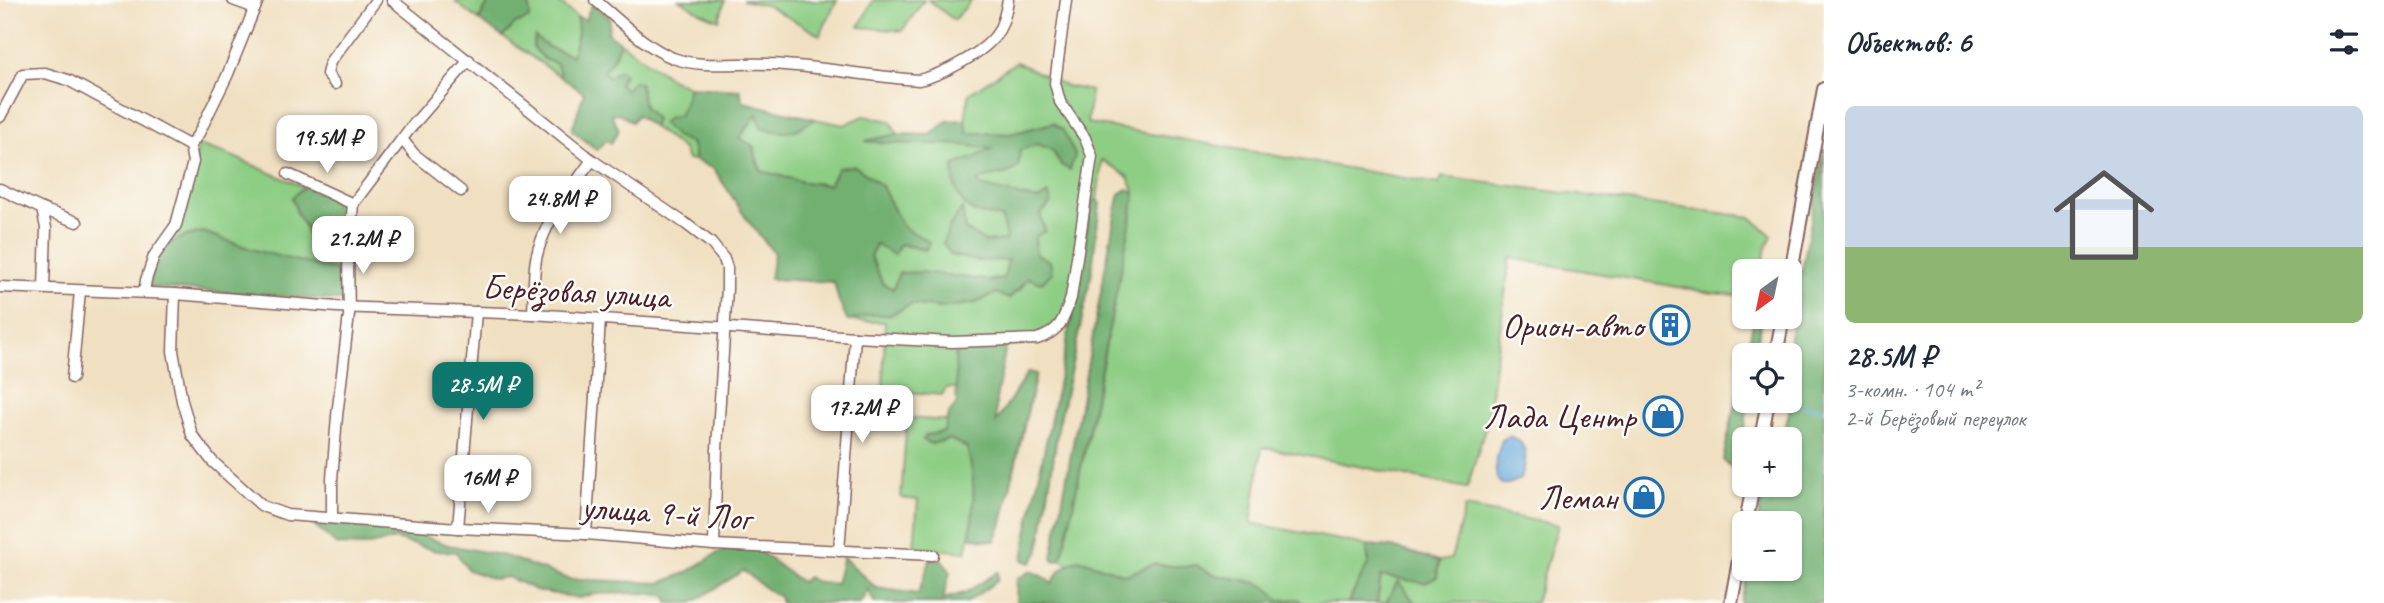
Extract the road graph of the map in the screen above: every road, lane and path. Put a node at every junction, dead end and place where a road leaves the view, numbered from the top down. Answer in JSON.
{"nodes":[{"id":1,"x":233,"y":0,"type":"edge"},
{"id":2,"x":376,"y":0,"type":"edge"},
{"id":3,"x":392,"y":0,"type":"edge"},
{"id":4,"x":595,"y":0,"type":"edge"},
{"id":5,"x":1009,"y":0,"type":"edge"},
{"id":6,"x":1066,"y":0,"type":"edge"},
{"id":7,"x":256,"y":4,"type":"edge"},
{"id":8,"x":469,"y":60,"type":"junction"},
{"id":9,"x":335,"y":84,"type":"dead end"},
{"id":10,"x":1824,"y":89,"type":"edge"},
{"id":11,"x":0,"y":117,"type":"edge"},
{"id":12,"x":402,"y":139,"type":"junction"},
{"id":13,"x":190,"y":146,"type":"junction"},
{"id":14,"x":593,"y":160,"type":"junction"},
{"id":15,"x":288,"y":174,"type":"dead end"},
{"id":16,"x":0,"y":189,"type":"edge"},
{"id":17,"x":461,"y":191,"type":"dead end"},
{"id":18,"x":353,"y":204,"type":"junction"},
{"id":19,"x":43,"y":209,"type":"junction"},
{"id":20,"x":77,"y":222,"type":"dead end"},
{"id":21,"x":1793,"y":259,"type":"edge"},
{"id":22,"x":0,"y":288,"type":"edge"},
{"id":23,"x":44,"y":288,"type":"junction"},
{"id":24,"x":80,"y":291,"type":"junction"},
{"id":25,"x":144,"y":292,"type":"junction"},
{"id":26,"x":175,"y":294,"type":"junction"},
{"id":27,"x":349,"y":307,"type":"junction"},
{"id":28,"x":476,"y":313,"type":"junction"},
{"id":29,"x":533,"y":314,"type":"junction"},
{"id":30,"x":600,"y":320,"type":"junction"},
{"id":31,"x":726,"y":328,"type":"junction"},
{"id":32,"x":855,"y":337,"type":"junction"},
{"id":33,"x":72,"y":378,"type":"dead end"},
{"id":34,"x":332,"y":517,"type":"junction"},
{"id":35,"x":458,"y":528,"type":"junction"},
{"id":36,"x":586,"y":534,"type":"junction"},
{"id":37,"x":713,"y":545,"type":"junction"},
{"id":38,"x":839,"y":551,"type":"junction"},
{"id":39,"x":933,"y":555,"type":"dead end"},
{"id":40,"x":1735,"y":581,"type":"edge"},
{"id":41,"x":1731,"y":603,"type":"edge"}],
"edges":[{"from":1,"to":7,"type":"street"},
{"from":2,"to":9,"type":"street"},
{"from":3,"to":8,"type":"street"},
{"from":4,"to":5,"type":"street"},
{"from":6,"to":32,"type":"street","name":"Берёзовая улица"},
{"from":7,"to":13,"type":"street"},
{"from":8,"to":12,"type":"street"},
{"from":8,"to":14,"type":"street"},
{"from":10,"to":21,"type":"main road"},
{"from":11,"to":13,"type":"street"},
{"from":12,"to":17,"type":"street"},
{"from":12,"to":18,"type":"street"},
{"from":13,"to":25,"type":"street"},
{"from":14,"to":29,"type":"street"},
{"from":14,"to":31,"type":"street"},
{"from":15,"to":18,"type":"street"},
{"from":16,"to":19,"type":"street"},
{"from":18,"to":27,"type":"street"},
{"from":19,"to":20,"type":"street"},
{"from":19,"to":23,"type":"street"},
{"from":22,"to":23,"type":"street","name":"Берёзовая улица"},
{"from":23,"to":24,"type":"street","name":"Берёзовая улица"},
{"from":24,"to":25,"type":"street","name":"Берёзовая улица"},
{"from":24,"to":33,"type":"street"},
{"from":25,"to":26,"type":"street","name":"Берёзовая улица"},
{"from":26,"to":27,"type":"street","name":"Берёзовая улица"},
{"from":26,"to":34,"type":"street","name":"улица 9-й Лог"},
{"from":27,"to":28,"type":"street","name":"Берёзовая улица"},
{"from":27,"to":34,"type":"street"},
{"from":28,"to":29,"type":"street","name":"Берёзовая улица"},
{"from":28,"to":35,"type":"street"},
{"from":29,"to":30,"type":"street","name":"Берёзовая улица"},
{"from":30,"to":31,"type":"street","name":"Берёзовая улица"},
{"from":30,"to":36,"type":"street"},
{"from":31,"to":32,"type":"street","name":"Берёзовая улица"},
{"from":31,"to":37,"type":"street"},
{"from":32,"to":38,"type":"street"},
{"from":34,"to":35,"type":"street","name":"улица 9-й Лог"},
{"from":35,"to":36,"type":"street","name":"улица 9-й Лог"},
{"from":36,"to":37,"type":"street","name":"улица 9-й Лог"},
{"from":37,"to":38,"type":"street","name":"улица 9-й Лог"},
{"from":38,"to":39,"type":"street","name":"улица 9-й Лог"},
{"from":40,"to":41,"type":"main road"}]}
